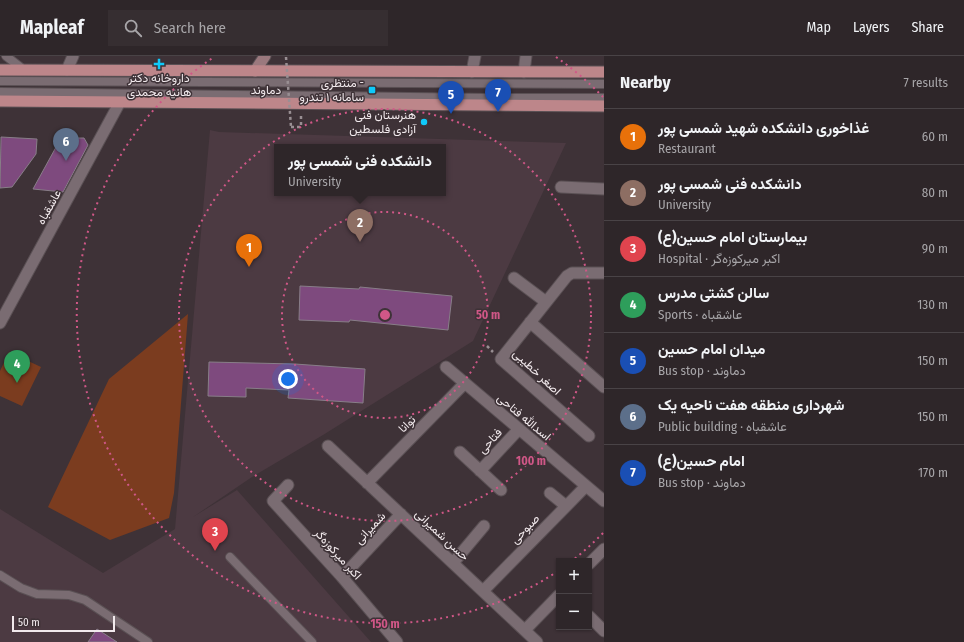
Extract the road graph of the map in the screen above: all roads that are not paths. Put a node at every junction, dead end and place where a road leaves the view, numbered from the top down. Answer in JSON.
{"nodes":[{"id":1,"x":6,"y":56,"type":"edge"},
{"id":2,"x":73,"y":56,"type":"edge"},
{"id":3,"x":265,"y":56,"type":"edge"},
{"id":4,"x":474,"y":56,"type":"edge"},
{"id":5,"x":526,"y":56,"type":"edge"},
{"id":6,"x":0,"y":70,"type":"edge"},
{"id":7,"x":24,"y":70,"type":"junction"},
{"id":8,"x":67,"y":70,"type":"junction"},
{"id":9,"x":255,"y":71,"type":"junction"},
{"id":10,"x":472,"y":72,"type":"junction"},
{"id":11,"x":524,"y":72,"type":"junction"},
{"id":12,"x":604,"y":72,"type":"edge"},
{"id":13,"x":0,"y":82,"type":"edge"},
{"id":14,"x":604,"y":84,"type":"edge"},
{"id":15,"x":0,"y":92,"type":"edge"},
{"id":16,"x":604,"y":98,"type":"edge"},
{"id":17,"x":0,"y":101,"type":"edge"},
{"id":18,"x":120,"y":102,"type":"junction"},
{"id":19,"x":604,"y":106,"type":"edge"},
{"id":20,"x":561,"y":187,"type":"dead end"},
{"id":21,"x":604,"y":189,"type":"edge"},
{"id":22,"x":604,"y":273,"type":"edge"},
{"id":23,"x":514,"y":278,"type":"dead end"},
{"id":24,"x":546,"y":302,"type":"junction"},
{"id":25,"x":530,"y":322,"type":"junction"},
{"id":26,"x":0,"y":324,"type":"edge"},
{"id":27,"x":446,"y":367,"type":"dead end"},
{"id":28,"x":465,"y":384,"type":"junction"},
{"id":29,"x":604,"y":387,"type":"edge"},
{"id":30,"x":519,"y":429,"type":"junction"},
{"id":31,"x":589,"y":436,"type":"dead end"},
{"id":32,"x":328,"y":446,"type":"dead end"},
{"id":33,"x":460,"y":452,"type":"dead end"},
{"id":34,"x":480,"y":471,"type":"junction"},
{"id":35,"x":368,"y":483,"type":"junction"},
{"id":36,"x":288,"y":485,"type":"dead end"},
{"id":37,"x":586,"y":486,"type":"junction"},
{"id":38,"x":500,"y":490,"type":"dead end"},
{"id":39,"x":550,"y":493,"type":"dead end"},
{"id":40,"x":604,"y":502,"type":"edge"},
{"id":41,"x":566,"y":506,"type":"junction"},
{"id":42,"x":401,"y":514,"type":"junction"},
{"id":43,"x":484,"y":526,"type":"dead end"},
{"id":44,"x":604,"y":549,"type":"edge"},
{"id":45,"x":230,"y":557,"type":"dead end"},
{"id":46,"x":592,"y":561,"type":"edge"},
{"id":47,"x":453,"y":564,"type":"junction"},
{"id":48,"x":0,"y":575,"type":"edge"},
{"id":49,"x":342,"y":577,"type":"junction"},
{"id":50,"x":483,"y":591,"type":"junction"},
{"id":51,"x":556,"y":598,"type":"edge"},
{"id":52,"x":592,"y":619,"type":"edge"},
{"id":53,"x":525,"y":630,"type":"junction"},
{"id":54,"x":604,"y":631,"type":"edge"},
{"id":55,"x":148,"y":642,"type":"edge"},
{"id":56,"x":312,"y":642,"type":"edge"},
{"id":57,"x":397,"y":642,"type":"edge"},
{"id":58,"x":537,"y":642,"type":"edge"}],
"edges":[{"from":1,"to":7,"type":"lane"},
{"from":2,"to":8,"type":"street"},
{"from":3,"to":9,"type":"main road"},
{"from":4,"to":10,"type":"street"},
{"from":5,"to":11,"type":"street"},
{"from":6,"to":7,"type":"main road","name":"دماوند"},
{"from":7,"to":8,"type":"main road","name":"دماوند"},
{"from":8,"to":9,"type":"main road","name":"دماوند"},
{"from":9,"to":10,"type":"main road","name":"دماوند"},
{"from":10,"to":11,"type":"main road","name":"دماوند"},
{"from":11,"to":12,"type":"main road","name":"دماوند"},
{"from":13,"to":14,"type":"lane"},
{"from":15,"to":16,"type":"lane"},
{"from":17,"to":18,"type":"main road","name":"دماوند"},
{"from":18,"to":19,"type":"main road","name":"دماوند"},
{"from":18,"to":26,"type":"street","name":"عاشقباه"},
{"from":20,"to":21,"type":"street"},
{"from":22,"to":24,"type":"street","name":"اصغر خطیبی"},
{"from":23,"to":24,"type":"street"},
{"from":24,"to":25,"type":"street","name":"اصغر خطیبی"},
{"from":25,"to":29,"type":"street"},
{"from":25,"to":31,"type":"street","name":"اصغر خطیبی"},
{"from":27,"to":28,"type":"street","name":"اسدالله فتاحی"},
{"from":28,"to":30,"type":"street","name":"اسدالله فتاحی"},
{"from":28,"to":35,"type":"street","name":"توانا"},
{"from":30,"to":34,"type":"street","name":"فتاحی"},
{"from":30,"to":37,"type":"street","name":"اسدالله فتاحی"},
{"from":32,"to":35,"type":"street","name":"حسن شمیرانی"},
{"from":33,"to":34,"type":"street"},
{"from":34,"to":38,"type":"street"},
{"from":35,"to":42,"type":"street","name":"حسن شمیرانی"},
{"from":36,"to":49,"type":"street","name":"اکبر میرکوزه‌گر"},
{"from":37,"to":40,"type":"street","name":"اسدالله فتاحی"},
{"from":37,"to":41,"type":"street","name":"صبوحی"},
{"from":39,"to":41,"type":"street"},
{"from":41,"to":50,"type":"street","name":"صبوحی"},
{"from":42,"to":47,"type":"street","name":"حسن شمیرانی"},
{"from":42,"to":49,"type":"street","name":"شمیرانی"},
{"from":43,"to":47,"type":"street"},
{"from":44,"to":46,"type":"street"},
{"from":45,"to":56,"type":"lane"},
{"from":47,"to":50,"type":"street","name":"حسن شمیرانی"},
{"from":48,"to":55,"type":"lane"},
{"from":49,"to":57,"type":"street","name":"اکبر میرکوزه‌گر"},
{"from":50,"to":53,"type":"street","name":"حسن شمیرانی"},
{"from":51,"to":53,"type":"street"},
{"from":52,"to":54,"type":"street"},
{"from":53,"to":58,"type":"street","name":"حسن شمیرانی"}]}
